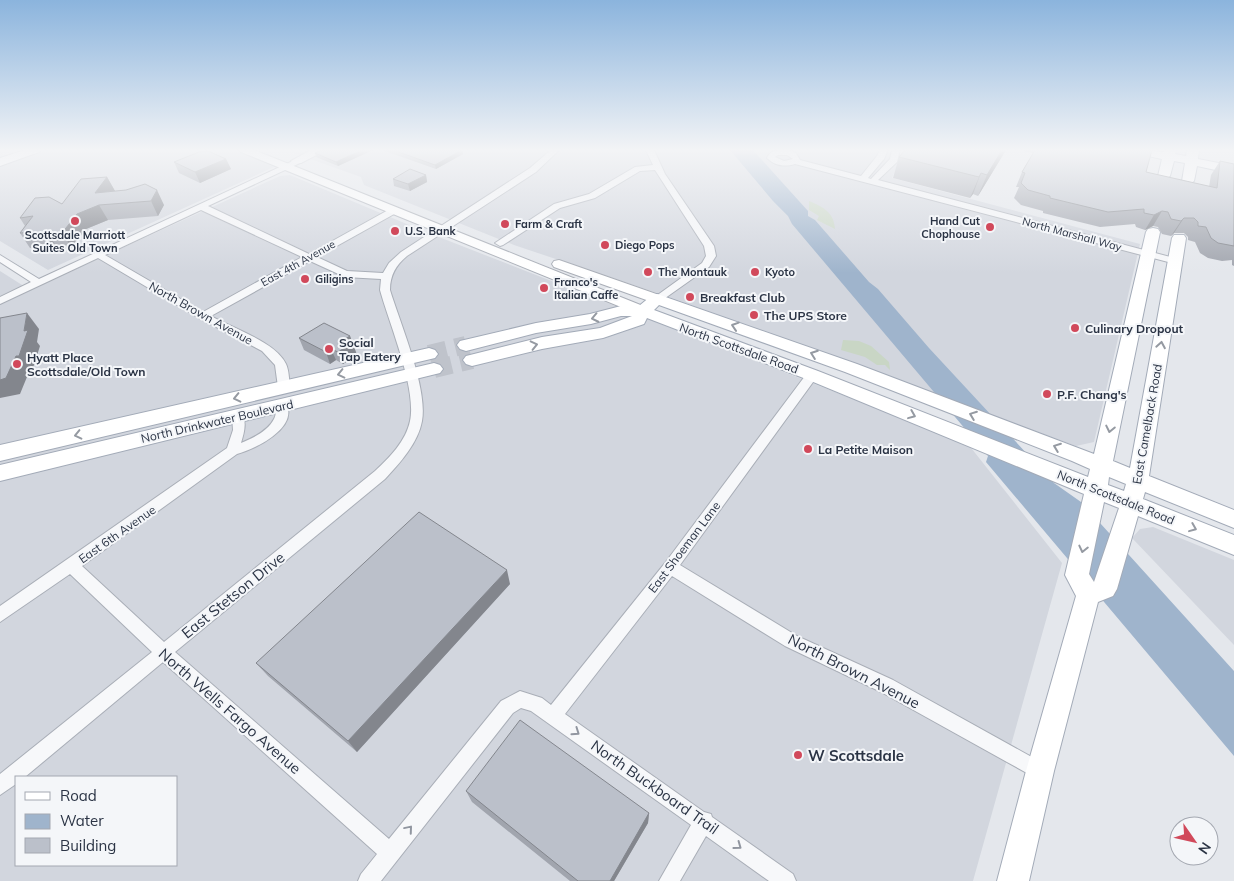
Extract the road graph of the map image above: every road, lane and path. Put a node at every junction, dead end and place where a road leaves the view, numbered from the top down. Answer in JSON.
{"nodes":[{"id":1,"x":235,"y":191,"type":"edge"},
{"id":2,"x":350,"y":191,"type":"edge"},
{"id":3,"x":357,"y":191,"type":"edge"},
{"id":4,"x":501,"y":191,"type":"edge"},
{"id":5,"x":600,"y":191,"type":"edge"},
{"id":6,"x":673,"y":191,"type":"edge"},
{"id":7,"x":910,"y":191,"type":"edge"},
{"id":8,"x":202,"y":207,"type":"junction"},
{"id":9,"x":393,"y":211,"type":"junction"},
{"id":10,"x":446,"y":228,"type":"junction"},
{"id":11,"x":1152,"y":232,"type":"dead end"},
{"id":12,"x":1179,"y":238,"type":"dead end"},
{"id":13,"x":500,"y":243,"type":"junction"},
{"id":14,"x":1148,"y":254,"type":"junction"},
{"id":15,"x":99,"y":255,"type":"junction"},
{"id":16,"x":308,"y":257,"type":"junction"},
{"id":17,"x":0,"y":258,"type":"edge"},
{"id":18,"x":1175,"y":261,"type":"junction"},
{"id":19,"x":386,"y":276,"type":"junction"},
{"id":20,"x":39,"y":283,"type":"junction"},
{"id":21,"x":657,"y":299,"type":"junction"},
{"id":22,"x":0,"y":301,"type":"edge"},
{"id":23,"x":643,"y":311,"type":"junction"},
{"id":24,"x":203,"y":316,"type":"junction"},
{"id":25,"x":469,"y":353,"type":"tunnel mouth"},
{"id":26,"x":431,"y":361,"type":"tunnel mouth"},
{"id":27,"x":408,"y":367,"type":"junction"},
{"id":28,"x":812,"y":375,"type":"junction"},
{"id":29,"x":912,"y":391,"type":"junction"},
{"id":30,"x":283,"y":396,"type":"junction"},
{"id":31,"x":238,"y":416,"type":"junction"},
{"id":32,"x":233,"y":451,"type":"junction"},
{"id":33,"x":0,"y":453,"type":"edge"},
{"id":34,"x":1102,"y":465,"type":"junction"},
{"id":35,"x":0,"y":473,"type":"edge"},
{"id":36,"x":1138,"y":480,"type":"junction"},
{"id":37,"x":1096,"y":495,"type":"junction"},
{"id":38,"x":1129,"y":510,"type":"junction"},
{"id":39,"x":1234,"y":519,"type":"edge"},
{"id":40,"x":1234,"y":545,"type":"edge"},
{"id":41,"x":72,"y":566,"type":"junction"},
{"id":42,"x":670,"y":567,"type":"junction"},
{"id":43,"x":1088,"y":595,"type":"junction"},
{"id":44,"x":0,"y":615,"type":"edge"},
{"id":45,"x":163,"y":652,"type":"junction"},
{"id":46,"x":553,"y":716,"type":"junction"},
{"id":47,"x":1040,"y":771,"type":"junction"},
{"id":48,"x":0,"y":786,"type":"edge"},
{"id":49,"x":704,"y":821,"type":"junction"},
{"id":50,"x":390,"y":852,"type":"junction"},
{"id":51,"x":368,"y":881,"type":"edge"},
{"id":52,"x":669,"y":881,"type":"edge"},
{"id":53,"x":786,"y":881,"type":"edge"},
{"id":54,"x":1013,"y":881,"type":"edge"}],
"edges":[{"from":1,"to":8,"type":"street"},
{"from":2,"to":9,"type":"main road","name":"North Scottsdale Road"},
{"from":3,"to":10,"type":"main road","name":"North Scottsdale Road"},
{"from":4,"to":10,"type":"street"},
{"from":5,"to":13,"type":"street"},
{"from":6,"to":21,"type":"street"},
{"from":7,"to":14,"type":"street","name":"North Marshall Way"},
{"from":8,"to":15,"type":"street"},
{"from":8,"to":16,"type":"street"},
{"from":9,"to":10,"type":"main road","name":"North Scottsdale Road"},
{"from":9,"to":16,"type":"street","name":"East 4th Avenue"},
{"from":10,"to":13,"type":"main road","name":"North Scottsdale Road"},
{"from":10,"to":19,"type":"street"},
{"from":10,"to":23,"type":"main road","name":"North Scottsdale Road"},
{"from":11,"to":14,"type":"main road"},
{"from":12,"to":18,"type":"main road","name":"East Camelback Road"},
{"from":13,"to":21,"type":"main road","name":"North Scottsdale Road"},
{"from":14,"to":18,"type":"street","name":"North Marshall Way"},
{"from":14,"to":34,"type":"main road","one_way":true},
{"from":15,"to":20,"type":"street"},
{"from":15,"to":24,"type":"street","name":"North Brown Avenue"},
{"from":16,"to":19,"type":"street"},
{"from":16,"to":24,"type":"street","name":"East 4th Avenue"},
{"from":17,"to":20,"type":"street"},
{"from":36,"to":18,"type":"main road","name":"East Camelback Road","one_way":true},
{"from":19,"to":27,"type":"street","name":"East Stetson Drive"},
{"from":20,"to":22,"type":"street"},
{"from":21,"to":23,"type":"main road"},
{"from":29,"to":21,"type":"main road","name":"North Scottsdale Road","one_way":true},
{"from":23,"to":25,"type":"main road"},
{"from":23,"to":28,"type":"main road","name":"North Scottsdale Road"},
{"from":24,"to":30,"type":"street","name":"North Brown Avenue"},
{"from":26,"to":27,"type":"main road","name":"North Drinkwater Boulevard"},
{"from":27,"to":30,"type":"main road","name":"North Drinkwater Boulevard"},
{"from":27,"to":45,"type":"street","name":"East Stetson Drive"},
{"from":28,"to":29,"type":"main road"},
{"from":28,"to":37,"type":"main road","name":"North Scottsdale Road","one_way":true},
{"from":28,"to":42,"type":"street","name":"East Shoeman Lane"},
{"from":34,"to":29,"type":"main road","name":"North Scottsdale Road","one_way":true},
{"from":30,"to":31,"type":"main road","name":"North Drinkwater Boulevard"},
{"from":30,"to":32,"type":"street","name":"East 6th Avenue"},
{"from":30,"to":33,"type":"main road","name":"North Drinkwater Boulevard","one_way":true},
{"from":31,"to":32,"type":"street"},
{"from":31,"to":35,"type":"main road","name":"North Drinkwater Boulevard"},
{"from":32,"to":41,"type":"street","name":"East 6th Avenue"},
{"from":34,"to":36,"type":"main road","name":"North Scottsdale Road"},
{"from":34,"to":37,"type":"main road"},
{"from":36,"to":38,"type":"main road","name":"East Camelback Road"},
{"from":36,"to":39,"type":"main road","name":"North Scottsdale Road"},
{"from":37,"to":38,"type":"main road","name":"North Scottsdale Road"},
{"from":37,"to":43,"type":"main road","one_way":true},
{"from":38,"to":40,"type":"main road","name":"North Scottsdale Road","one_way":true},
{"from":38,"to":43,"type":"main road","name":"East Camelback Road"},
{"from":41,"to":44,"type":"street","name":"East 6th Avenue"},
{"from":41,"to":45,"type":"street","name":"North Wells Fargo Avenue"},
{"from":42,"to":46,"type":"street","name":"East Shoeman Lane"},
{"from":42,"to":47,"type":"street","name":"North Brown Avenue"},
{"from":43,"to":47,"type":"main road"},
{"from":45,"to":48,"type":"street","name":"East Stetson Drive"},
{"from":45,"to":50,"type":"street","name":"North Wells Fargo Avenue"},
{"from":46,"to":49,"type":"street","name":"North Buckboard Trail","one_way":true},
{"from":50,"to":46,"type":"street","name":"North Buckboard Trail","one_way":true},
{"from":47,"to":54,"type":"main road"},
{"from":49,"to":52,"type":"street"},
{"from":49,"to":53,"type":"street","name":"North Buckboard Trail","one_way":true},
{"from":50,"to":51,"type":"street"}]}
